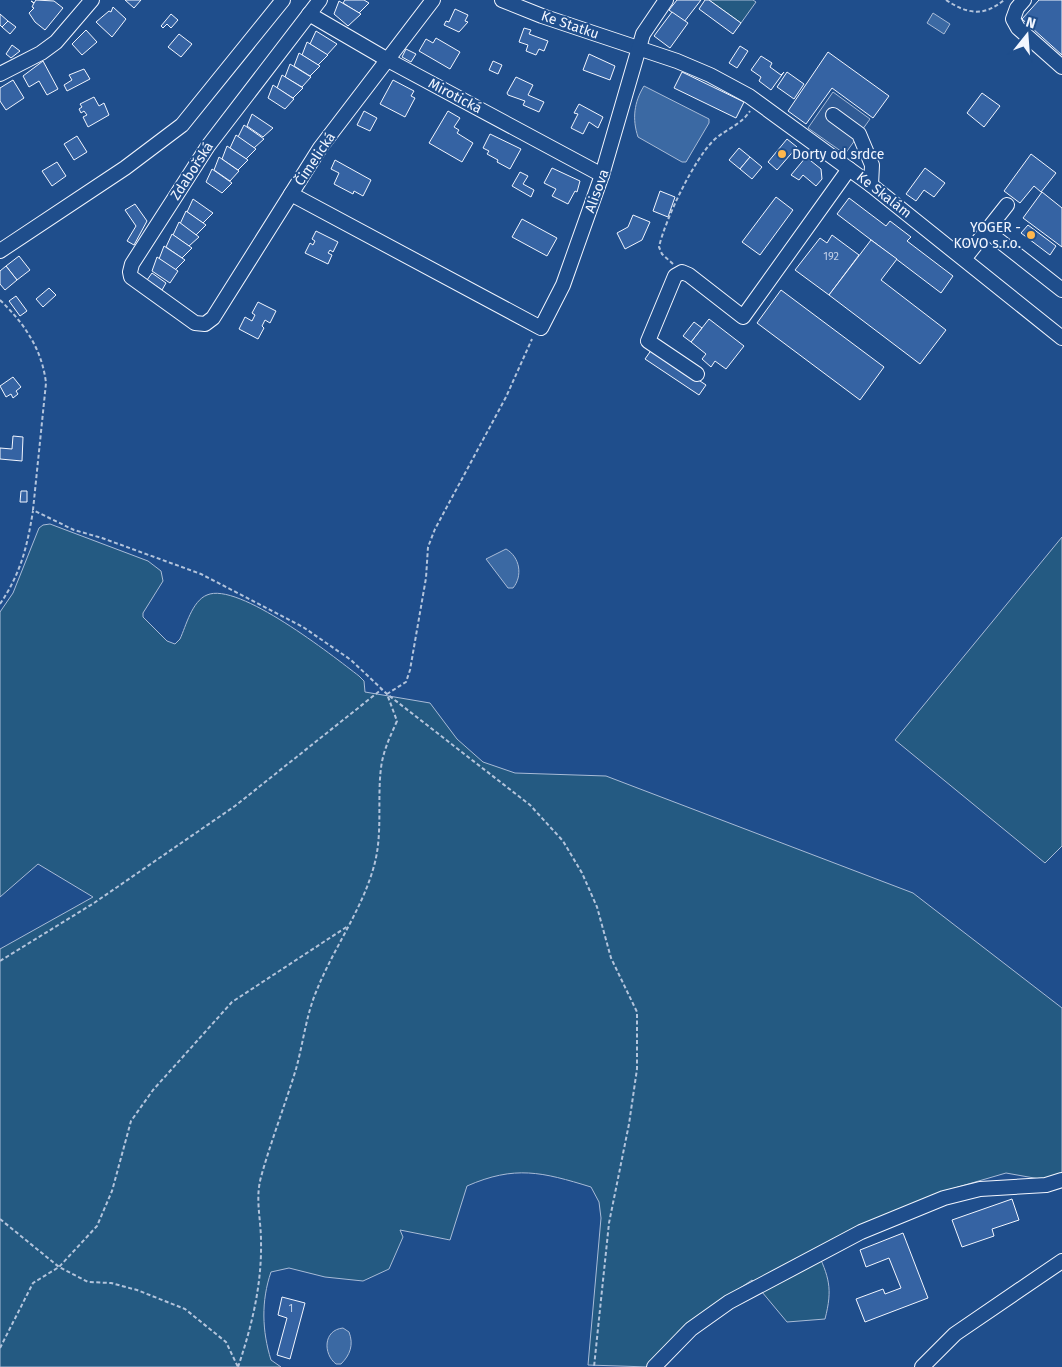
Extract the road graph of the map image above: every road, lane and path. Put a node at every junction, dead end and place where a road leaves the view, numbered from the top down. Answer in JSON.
{"nodes":[{"id":1,"x":283,"y":0,"type":"edge"},
{"id":2,"x":320,"y":0,"type":"edge"},
{"id":3,"x":433,"y":0,"type":"edge"},
{"id":4,"x":502,"y":0,"type":"edge"},
{"id":5,"x":666,"y":0,"type":"edge"},
{"id":6,"x":946,"y":0,"type":"edge"},
{"id":7,"x":1004,"y":0,"type":"edge"},
{"id":8,"x":1024,"y":0,"type":"edge"},
{"id":9,"x":86,"y":2,"type":"edge"},
{"id":10,"x":309,"y":14,"type":"junction"},
{"id":11,"x":638,"y":49,"type":"junction"},
{"id":12,"x":388,"y":60,"type":"junction"},
{"id":13,"x":1062,"y":67,"type":"edge"},
{"id":14,"x":0,"y":74,"type":"edge"},
{"id":15,"x":757,"y":102,"type":"junction"},
{"id":16,"x":833,"y":115,"type":"dead end"},
{"id":17,"x":849,"y":169,"type":"junction"},
{"id":18,"x":602,"y":175,"type":"junction"},
{"id":19,"x":871,"y":186,"type":"junction"},
{"id":20,"x":291,"y":194,"type":"junction"},
{"id":21,"x":1007,"y":205,"type":"dead end"},
{"id":22,"x":986,"y":231,"type":"junction"},
{"id":23,"x":0,"y":251,"type":"edge"},
{"id":24,"x":965,"y":258,"type":"junction"},
{"id":25,"x":682,"y":272,"type":"junction"},
{"id":26,"x":1062,"y":290,"type":"edge"},
{"id":27,"x":0,"y":300,"type":"edge"},
{"id":28,"x":205,"y":324,"type":"joint"},
{"id":29,"x":541,"y":328,"type":"junction"},
{"id":30,"x":1062,"y":338,"type":"edge"},
{"id":31,"x":697,"y":374,"type":"dead end"},
{"id":32,"x":34,"y":510,"type":"junction"},
{"id":33,"x":0,"y":604,"type":"edge"},
{"id":34,"x":382,"y":689,"type":"junction"},
{"id":35,"x":387,"y":694,"type":"junction"},
{"id":36,"x":348,"y":925,"type":"junction"},
{"id":37,"x":0,"y":961,"type":"edge"},
{"id":38,"x":1062,"y":1180,"type":"edge"},
{"id":39,"x":0,"y":1219,"type":"edge"},
{"id":40,"x":1062,"y":1261,"type":"edge"},
{"id":41,"x":59,"y":1267,"type":"junction"},
{"id":42,"x":0,"y":1348,"type":"edge"},
{"id":43,"x":238,"y":1367,"type":"edge"},
{"id":44,"x":594,"y":1367,"type":"edge"},
{"id":45,"x":654,"y":1367,"type":"edge"},
{"id":46,"x":922,"y":1367,"type":"edge"}],
"edges":[{"from":1,"to":23,"type":"street"},
{"from":2,"to":10,"type":"street","name":"Zdabořská"},
{"from":3,"to":12,"type":"street","name":"Čimelická"},
{"from":4,"to":11,"type":"street","name":"Ke Statku"},
{"from":5,"to":11,"type":"street","name":"Alisova"},
{"from":6,"to":7,"type":"path"},
{"from":8,"to":13,"type":"street"},
{"from":9,"to":14,"type":"street"},
{"from":10,"to":12,"type":"street","name":"Mirotická"},
{"from":10,"to":28,"type":"street","name":"Zdabořská"},
{"from":11,"to":15,"type":"street","name":"Ke Skalám"},
{"from":11,"to":18,"type":"street","name":"Alisova"},
{"from":12,"to":18,"type":"street","name":"Mirotická"},
{"from":12,"to":20,"type":"street","name":"Čimelická"},
{"from":15,"to":17,"type":"street","name":"Ke Skalám"},
{"from":15,"to":25,"type":"path"},
{"from":16,"to":19,"type":"street"},
{"from":17,"to":19,"type":"street","name":"Ke Skalám"},
{"from":17,"to":25,"type":"street"},
{"from":18,"to":29,"type":"street","name":"Alisova"},
{"from":19,"to":24,"type":"street","name":"Ke Skalám"},
{"from":20,"to":28,"type":"street","name":"Čimelická"},
{"from":20,"to":29,"type":"street"},
{"from":21,"to":22,"type":"street"},
{"from":22,"to":24,"type":"street"},
{"from":22,"to":26,"type":"street"},
{"from":24,"to":30,"type":"street","name":"Ke Skalám"},
{"from":25,"to":31,"type":"street"},
{"from":27,"to":32,"type":"path"},
{"from":29,"to":35,"type":"path"},
{"from":32,"to":33,"type":"path"},
{"from":32,"to":34,"type":"path"},
{"from":34,"to":35,"type":"path"},
{"from":34,"to":37,"type":"path"},
{"from":35,"to":36,"type":"path"},
{"from":35,"to":44,"type":"path"},
{"from":36,"to":41,"type":"path"},
{"from":36,"to":43,"type":"path"},
{"from":38,"to":45,"type":"street"},
{"from":39,"to":41,"type":"path"},
{"from":40,"to":46,"type":"street"},
{"from":41,"to":42,"type":"path"},
{"from":41,"to":43,"type":"path"}]}
